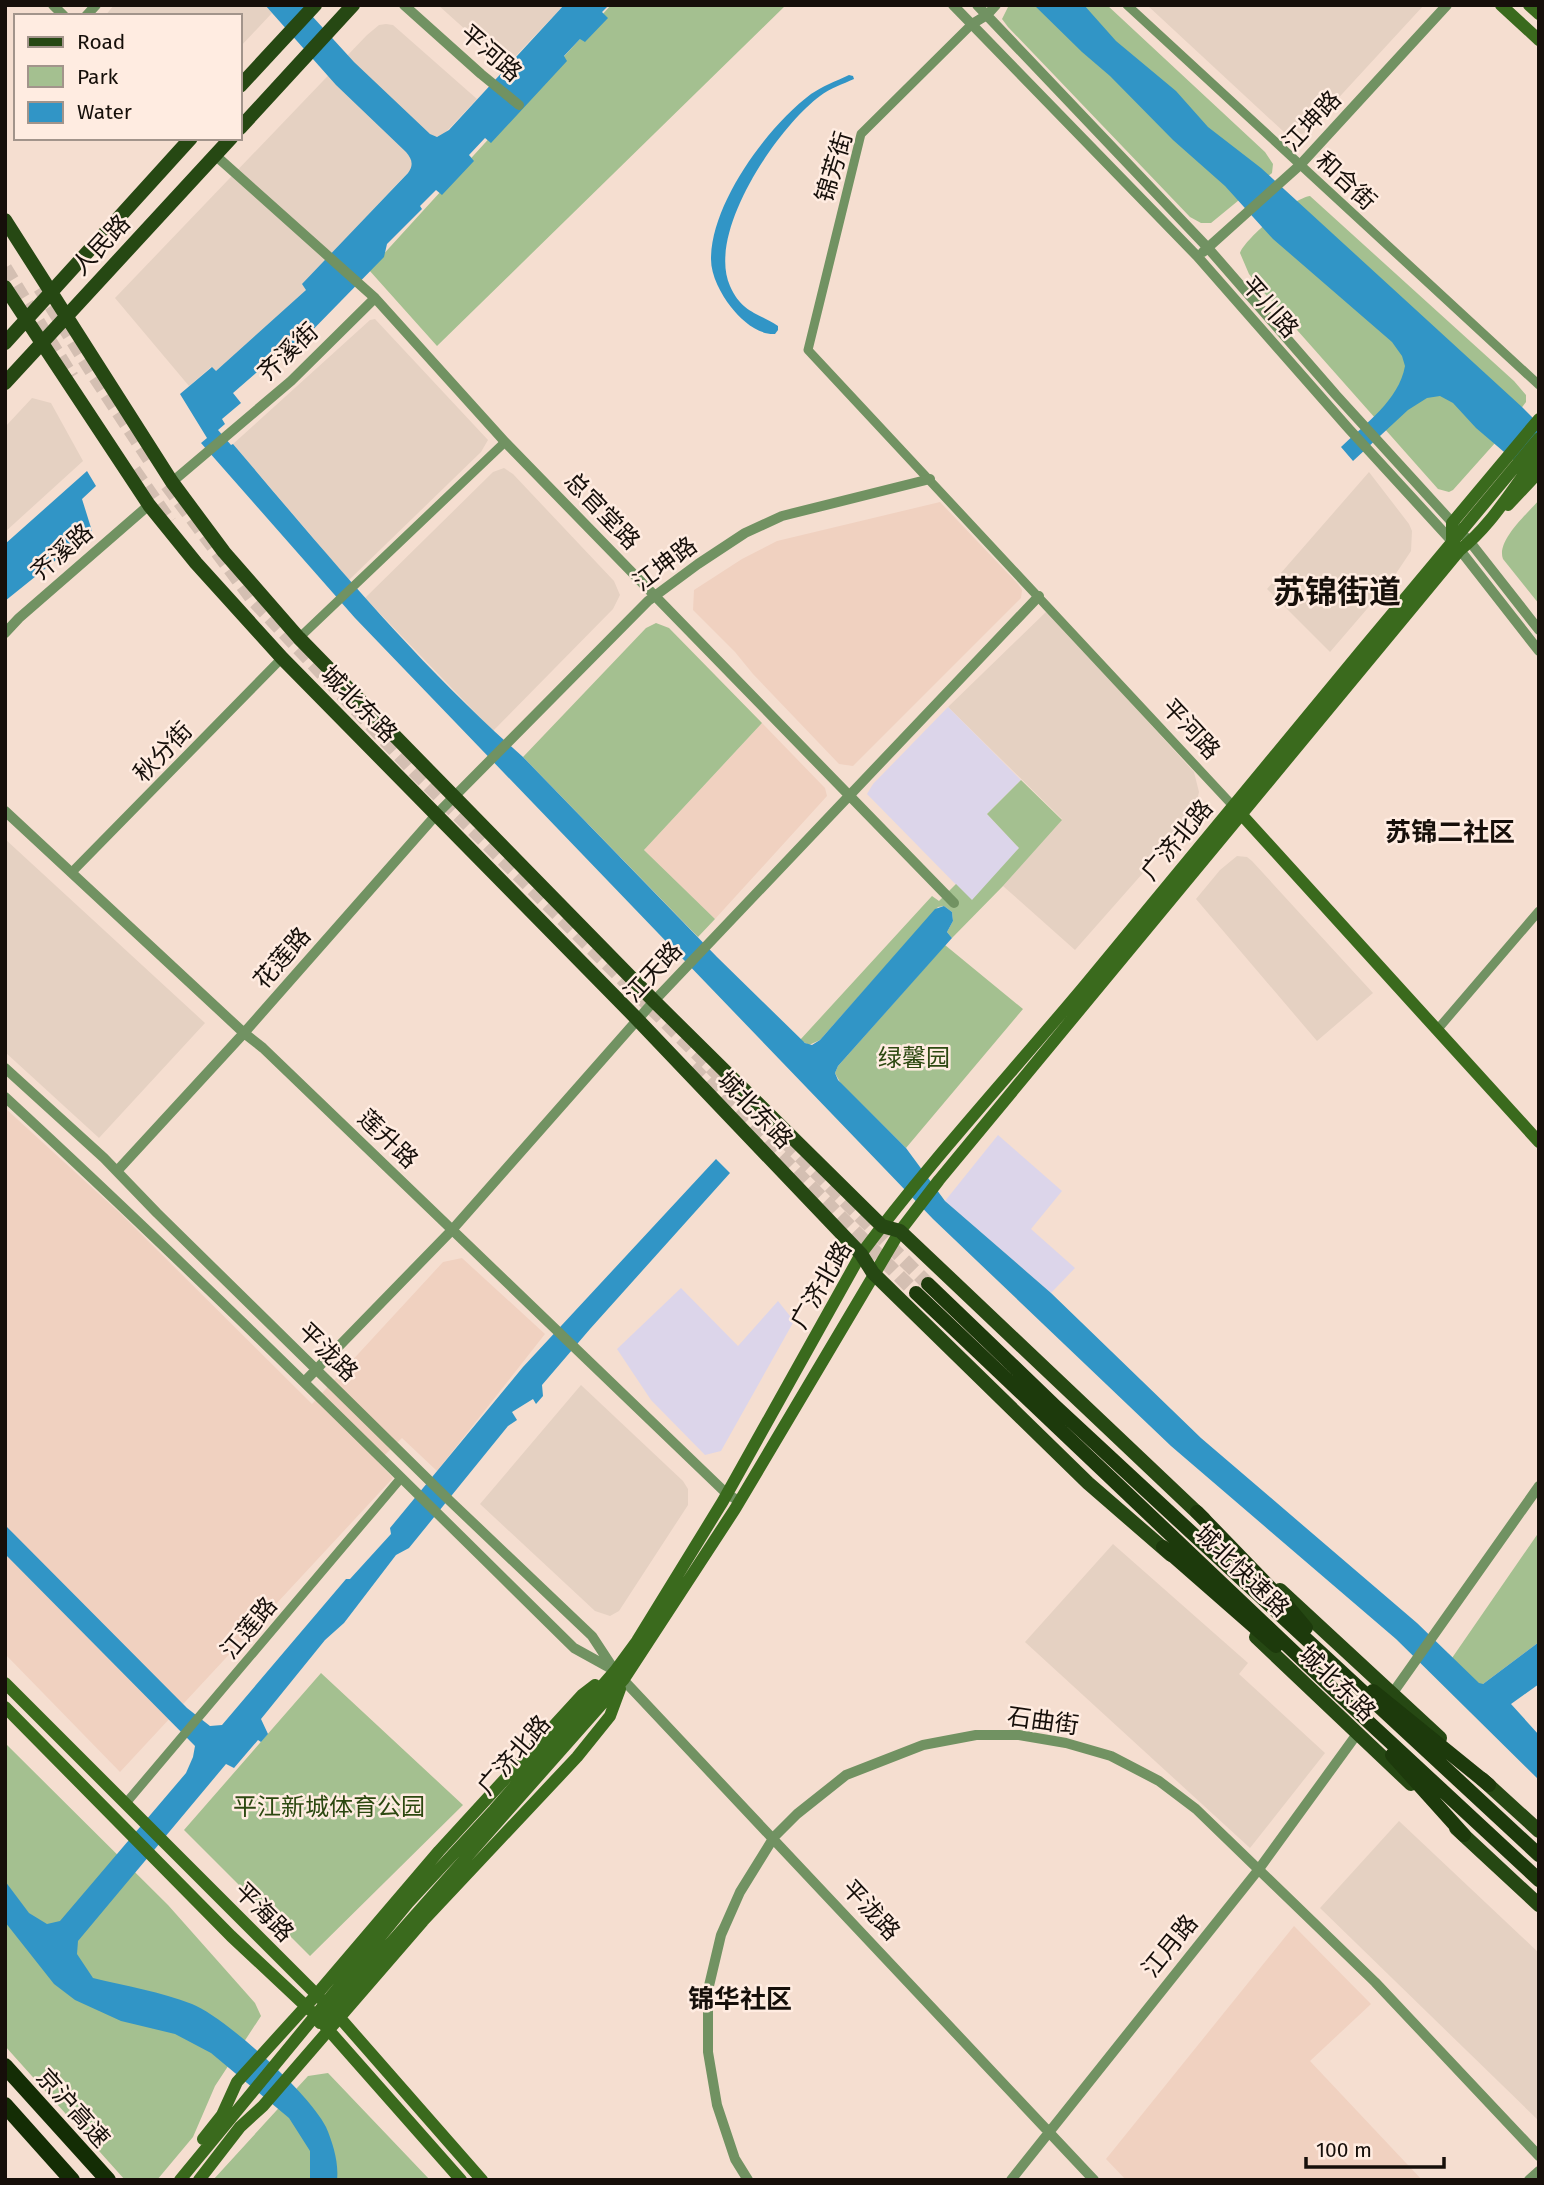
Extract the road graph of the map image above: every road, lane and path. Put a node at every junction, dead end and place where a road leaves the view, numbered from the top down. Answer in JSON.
{"nodes":[{"id":1,"x":353,"y":5,"type":"edge"},
{"id":2,"x":404,"y":5,"type":"edge"},
{"id":3,"x":953,"y":5,"type":"edge"},
{"id":4,"x":976,"y":5,"type":"edge"},
{"id":5,"x":996,"y":5,"type":"edge"},
{"id":6,"x":1128,"y":5,"type":"edge"},
{"id":7,"x":1447,"y":5,"type":"edge"},
{"id":8,"x":1501,"y":5,"type":"edge"},
{"id":9,"x":1529,"y":5,"type":"edge"},
{"id":10,"x":312,"y":8,"type":"edge"},
{"id":11,"x":1539,"y":14,"type":"edge"},
{"id":12,"x":987,"y":15,"type":"junction"},
{"id":13,"x":972,"y":24,"type":"junction"},
{"id":14,"x":1539,"y":40,"type":"edge"},
{"id":15,"x":242,"y":84,"type":"edge"},
{"id":16,"x":519,"y":105,"type":"dead end"},
{"id":17,"x":242,"y":126,"type":"edge"},
{"id":18,"x":189,"y":140,"type":"edge"},
{"id":19,"x":229,"y":140,"type":"edge"},
{"id":20,"x":215,"y":155,"type":"junction"},
{"id":21,"x":1300,"y":165,"type":"junction"},
{"id":22,"x":5,"y":220,"type":"edge"},
{"id":23,"x":1208,"y":248,"type":"junction"},
{"id":24,"x":1197,"y":256,"type":"junction"},
{"id":25,"x":5,"y":286,"type":"edge"},
{"id":26,"x":51,"y":292,"type":"junction"},
{"id":27,"x":375,"y":298,"type":"junction"},
{"id":28,"x":67,"y":315,"type":"junction"},
{"id":29,"x":26,"y":320,"type":"junction"},
{"id":30,"x":5,"y":343,"type":"edge"},
{"id":31,"x":43,"y":343,"type":"junction"},
{"id":32,"x":808,"y":350,"type":"joint"},
{"id":33,"x":5,"y":383,"type":"edge"},
{"id":34,"x":1539,"y":385,"type":"edge"},
{"id":35,"x":1538,"y":419,"type":"edge"},
{"id":36,"x":1539,"y":438,"type":"edge"},
{"id":37,"x":505,"y":442,"type":"junction"},
{"id":38,"x":1539,"y":455,"type":"edge"},
{"id":39,"x":1539,"y":472,"type":"edge"},
{"id":40,"x":1514,"y":475,"type":"junction"},
{"id":41,"x":930,"y":479,"type":"junction"},
{"id":42,"x":172,"y":482,"type":"junction"},
{"id":43,"x":149,"y":505,"type":"junction"},
{"id":44,"x":1458,"y":538,"type":"junction"},
{"id":45,"x":655,"y":595,"type":"junction"},
{"id":46,"x":1039,"y":596,"type":"junction"},
{"id":47,"x":1539,"y":630,"type":"edge"},
{"id":48,"x":5,"y":633,"type":"edge"},
{"id":49,"x":299,"y":638,"type":"junction"},
{"id":50,"x":1539,"y":651,"type":"edge"},
{"id":51,"x":282,"y":659,"type":"junction"},
{"id":52,"x":479,"y":772,"type":"joint"},
{"id":53,"x":455,"y":797,"type":"junction"},
{"id":54,"x":850,"y":797,"type":"junction"},
{"id":55,"x":1237,"y":810,"type":"junction"},
{"id":56,"x":5,"y":811,"type":"edge"},
{"id":57,"x":436,"y":815,"type":"junction"},
{"id":58,"x":72,"y":872,"type":"junction"},
{"id":59,"x":954,"y":903,"type":"dead end"},
{"id":60,"x":1539,"y":911,"type":"edge"},
{"id":61,"x":654,"y":1001,"type":"junction"},
{"id":62,"x":637,"y":1019,"type":"junction"},
{"id":63,"x":1437,"y":1030,"type":"junction"},
{"id":64,"x":244,"y":1033,"type":"junction"},
{"id":65,"x":5,"y":1068,"type":"edge"},
{"id":66,"x":5,"y":1097,"type":"edge"},
{"id":67,"x":1539,"y":1142,"type":"edge"},
{"id":68,"x":117,"y":1171,"type":"junction"},
{"id":69,"x":882,"y":1226,"type":"junction"},
{"id":70,"x":452,"y":1230,"type":"junction"},
{"id":71,"x":900,"y":1231,"type":"junction"},
{"id":72,"x":860,"y":1254,"type":"junction"},
{"id":73,"x":873,"y":1273,"type":"junction"},
{"id":74,"x":928,"y":1283,"type":"tunnel mouth"},
{"id":75,"x":916,"y":1293,"type":"tunnel mouth"},
{"id":76,"x":317,"y":1370,"type":"junction"},
{"id":77,"x":304,"y":1382,"type":"junction"},
{"id":78,"x":401,"y":1478,"type":"junction"},
{"id":79,"x":1539,"y":1486,"type":"edge"},
{"id":80,"x":726,"y":1494,"type":"junction"},
{"id":81,"x":739,"y":1501,"type":"junction"},
{"id":82,"x":1197,"y":1512,"type":"junction"},
{"id":83,"x":1163,"y":1547,"type":"junction"},
{"id":84,"x":1344,"y":1674,"type":"junction"},
{"id":85,"x":619,"y":1675,"type":"junction"},
{"id":86,"x":5,"y":1683,"type":"edge"},
{"id":87,"x":1332,"y":1689,"type":"junction"},
{"id":88,"x":1391,"y":1694,"type":"junction"},
{"id":89,"x":5,"y":1707,"type":"edge"},
{"id":90,"x":1357,"y":1734,"type":"junction"},
{"id":91,"x":1489,"y":1785,"type":"junction"},
{"id":92,"x":126,"y":1803,"type":"junction"},
{"id":93,"x":498,"y":1814,"type":"junction"},
{"id":94,"x":1539,"y":1831,"type":"edge"},
{"id":95,"x":1464,"y":1835,"type":"junction"},
{"id":96,"x":774,"y":1837,"type":"junction"},
{"id":97,"x":1539,"y":1855,"type":"edge"},
{"id":98,"x":1259,"y":1869,"type":"junction"},
{"id":99,"x":1539,"y":1880,"type":"edge"},
{"id":100,"x":1539,"y":1905,"type":"edge"},
{"id":101,"x":317,"y":1994,"type":"junction"},
{"id":102,"x":306,"y":2006,"type":"junction"},
{"id":103,"x":340,"y":2018,"type":"junction"},
{"id":104,"x":329,"y":2030,"type":"junction"},
{"id":105,"x":5,"y":2066,"type":"edge"},
{"id":106,"x":5,"y":2105,"type":"edge"},
{"id":107,"x":1049,"y":2131,"type":"junction"},
{"id":108,"x":1539,"y":2157,"type":"edge"},
{"id":109,"x":1539,"y":2171,"type":"edge"},
{"id":110,"x":72,"y":2180,"type":"edge"},
{"id":111,"x":108,"y":2180,"type":"edge"},
{"id":112,"x":171,"y":2180,"type":"edge"},
{"id":113,"x":180,"y":2180,"type":"edge"},
{"id":114,"x":191,"y":2180,"type":"edge"},
{"id":115,"x":199,"y":2180,"type":"edge"},
{"id":116,"x":461,"y":2180,"type":"edge"},
{"id":117,"x":482,"y":2180,"type":"edge"},
{"id":118,"x":748,"y":2180,"type":"edge"},
{"id":119,"x":1011,"y":2180,"type":"edge"},
{"id":120,"x":1094,"y":2180,"type":"edge"},
{"id":121,"x":1529,"y":2180,"type":"edge"}],
"edges":[{"from":1,"to":17,"type":"main road"},
{"from":2,"to":16,"type":"street","name":"平河路"},
{"from":3,"to":13,"type":"street","name":"平川路"},
{"from":4,"to":12,"type":"street","name":"平川路"},
{"from":5,"to":12,"type":"street","name":"锦芳街"},
{"from":6,"to":21,"type":"street","name":"和合街"},
{"from":7,"to":21,"type":"street","name":"江坤路"},
{"from":8,"to":14,"type":"main road"},
{"from":9,"to":11,"type":"main road"},
{"from":10,"to":15,"type":"main road"},
{"from":12,"to":13,"type":"street","name":"锦芳街"},
{"from":12,"to":23,"type":"street","name":"平川路"},
{"from":13,"to":24,"type":"street","name":"平川路"},
{"from":13,"to":32,"type":"street","name":"锦芳街"},
{"from":18,"to":26,"type":"main road","name":"人民路"},
{"from":19,"to":20,"type":"main road","name":"人民路"},
{"from":20,"to":27,"type":"street","name":"总官堂路"},
{"from":20,"to":28,"type":"main road","name":"人民路"},
{"from":21,"to":23,"type":"street","name":"江坤路"},
{"from":21,"to":34,"type":"street","name":"和合街"},
{"from":22,"to":26,"type":"main road","name":"城北东路"},
{"from":23,"to":24,"type":"street","name":"江坤路"},
{"from":23,"to":44,"type":"street","name":"平川路"},
{"from":24,"to":44,"type":"street","name":"平川路"},
{"from":25,"to":29,"type":"main road","name":"城北东路"},
{"from":26,"to":28,"type":"main road","name":"城北东路"},
{"from":26,"to":29,"type":"main road","name":"人民路"},
{"from":27,"to":37,"type":"street","name":"总官堂路"},
{"from":27,"to":42,"type":"street","name":"齐溪街"},
{"from":28,"to":31,"type":"main road","name":"人民路"},
{"from":28,"to":42,"type":"main road","name":"城北东路"},
{"from":29,"to":30,"type":"main road","name":"人民路"},
{"from":29,"to":31,"type":"main road","name":"城北东路"},
{"from":31,"to":33,"type":"main road","name":"人民路"},
{"from":31,"to":43,"type":"main road","name":"城北东路"},
{"from":32,"to":41,"type":"street","name":"平河路"},
{"from":35,"to":40,"type":"main road"},
{"from":36,"to":40,"type":"main road","name":"广济北路"},
{"from":37,"to":45,"type":"street","name":"总官堂路"},
{"from":37,"to":49,"type":"street"},
{"from":38,"to":40,"type":"main road","name":"广济北路"},
{"from":39,"to":40,"type":"main road"},
{"from":40,"to":44,"type":"main road","name":"广济北路"},
{"from":40,"to":44,"type":"main road","name":"广济北路"},
{"from":41,"to":45,"type":"street","name":"江坤路"},
{"from":41,"to":46,"type":"street","name":"平河路"},
{"from":42,"to":49,"type":"main road","name":"城北东路"},
{"from":43,"to":48,"type":"street","name":"齐溪路"},
{"from":43,"to":51,"type":"main road","name":"城北东路"},
{"from":44,"to":47,"type":"street","name":"平川路"},
{"from":44,"to":50,"type":"street","name":"平川路"},
{"from":44,"to":55,"type":"main road","name":"广济北路"},
{"from":45,"to":52,"type":"street","name":"江坤路"},
{"from":45,"to":54,"type":"street","name":"总官堂路"},
{"from":46,"to":54,"type":"street","name":"江天路"},
{"from":46,"to":55,"type":"street","name":"平河路"},
{"from":49,"to":53,"type":"main road","name":"城北东路"},
{"from":51,"to":57,"type":"main road","name":"城北东路"},
{"from":51,"to":58,"type":"street","name":"秋分街"},
{"from":52,"to":53,"type":"street","name":"花莲路"},
{"from":53,"to":57,"type":"street","name":"花莲路"},
{"from":53,"to":61,"type":"main road","name":"城北东路"},
{"from":54,"to":59,"type":"street","name":"总官堂路"},
{"from":54,"to":61,"type":"street","name":"江天路"},
{"from":55,"to":63,"type":"main road","name":"平河路"},
{"from":55,"to":69,"type":"main road","name":"广济北路"},
{"from":55,"to":71,"type":"main road","name":"广济北路"},
{"from":56,"to":58,"type":"street","name":"莲升路"},
{"from":57,"to":62,"type":"main road","name":"城北东路"},
{"from":57,"to":64,"type":"street","name":"花莲路"},
{"from":58,"to":64,"type":"street","name":"莲升路"},
{"from":60,"to":63,"type":"street"},
{"from":61,"to":62,"type":"street","name":"江天路"},
{"from":61,"to":69,"type":"main road","name":"城北东路"},
{"from":62,"to":70,"type":"street","name":"江天路"},
{"from":62,"to":72,"type":"main road","name":"城北东路"},
{"from":63,"to":67,"type":"main road","name":"平河路"},
{"from":64,"to":68,"type":"street","name":"花莲路"},
{"from":64,"to":70,"type":"street","name":"莲升路"},
{"from":65,"to":68,"type":"street","name":"平泷路"},
{"from":66,"to":77,"type":"street","name":"平泷路"},
{"from":68,"to":76,"type":"street","name":"平泷路"},
{"from":69,"to":71,"type":"main road","name":"城北东路"},
{"from":69,"to":72,"type":"main road","name":"广济北路"},
{"from":70,"to":76,"type":"street","name":"江天路"},
{"from":70,"to":80,"type":"street","name":"莲升路"},
{"from":71,"to":73,"type":"main road","name":"广济北路"},
{"from":71,"to":82,"type":"main road","name":"城北东路"},
{"from":72,"to":73,"type":"main road","name":"城北东路"},
{"from":72,"to":80,"type":"main road","name":"广济北路"},
{"from":73,"to":81,"type":"main road","name":"广济北路"},
{"from":73,"to":83,"type":"main road","name":"城北东路"},
{"from":74,"to":84,"type":"highway","name":"城北快速路"},
{"from":75,"to":87,"type":"highway","name":"城北快速路"},
{"from":76,"to":77,"type":"street","name":"江天路"},
{"from":76,"to":85,"type":"street","name":"平泷路"},
{"from":77,"to":78,"type":"street","name":"平泷路"},
{"from":78,"to":85,"type":"street","name":"平泷路"},
{"from":78,"to":92,"type":"street","name":"江莲路"},
{"from":79,"to":88,"type":"street"},
{"from":80,"to":81,"type":"street","name":"莲升路"},
{"from":80,"to":85,"type":"main road","name":"广济北路"},
{"from":81,"to":85,"type":"main road","name":"广济北路"},
{"from":82,"to":84,"type":"highway"},
{"from":82,"to":88,"type":"main road","name":"城北东路"},
{"from":83,"to":87,"type":"highway"},
{"from":83,"to":90,"type":"main road","name":"城北东路"},
{"from":84,"to":91,"type":"highway"},
{"from":84,"to":97,"type":"highway","name":"城北快速路"},
{"from":85,"to":93,"type":"main road","name":"广济北路"},
{"from":85,"to":96,"type":"street","name":"平泷路"},
{"from":85,"to":101,"type":"main road"},
{"from":85,"to":103,"type":"main road"},
{"from":86,"to":92,"type":"main road","name":"平海路"},
{"from":87,"to":95,"type":"highway"},
{"from":87,"to":99,"type":"highway","name":"城北快速路"},
{"from":88,"to":91,"type":"main road","name":"城北东路"},
{"from":89,"to":102,"type":"main road","name":"平海路"},
{"from":90,"to":95,"type":"main road","name":"城北东路"},
{"from":90,"to":98,"type":"street","name":"江月路"},
{"from":91,"to":94,"type":"main road","name":"城北东路"},
{"from":92,"to":101,"type":"main road","name":"平海路"},
{"from":93,"to":113,"type":"main road","name":"广济北路"},
{"from":93,"to":114,"type":"main road","name":"广济北路"},
{"from":95,"to":100,"type":"main road","name":"城北东路"},
{"from":96,"to":98,"type":"street","name":"石曲街"},
{"from":96,"to":107,"type":"street","name":"平泷路"},
{"from":96,"to":118,"type":"street","name":"石曲街"},
{"from":98,"to":107,"type":"street","name":"江月路"},
{"from":98,"to":108,"type":"street","name":"石曲街"},
{"from":101,"to":102,"type":"main road"},
{"from":101,"to":103,"type":"main road","name":"平海路"},
{"from":102,"to":104,"type":"main road","name":"平海路"},
{"from":102,"to":112,"type":"main road"},
{"from":103,"to":104,"type":"main road"},
{"from":103,"to":117,"type":"main road","name":"平海路"},
{"from":104,"to":115,"type":"main road"},
{"from":104,"to":116,"type":"main road","name":"平海路"},
{"from":105,"to":111,"type":"highway","name":"京沪高速"},
{"from":106,"to":110,"type":"highway","name":"京沪高速"},
{"from":107,"to":119,"type":"street","name":"江月路"},
{"from":107,"to":120,"type":"street","name":"平泷路"},
{"from":109,"to":121,"type":"street"}]}
